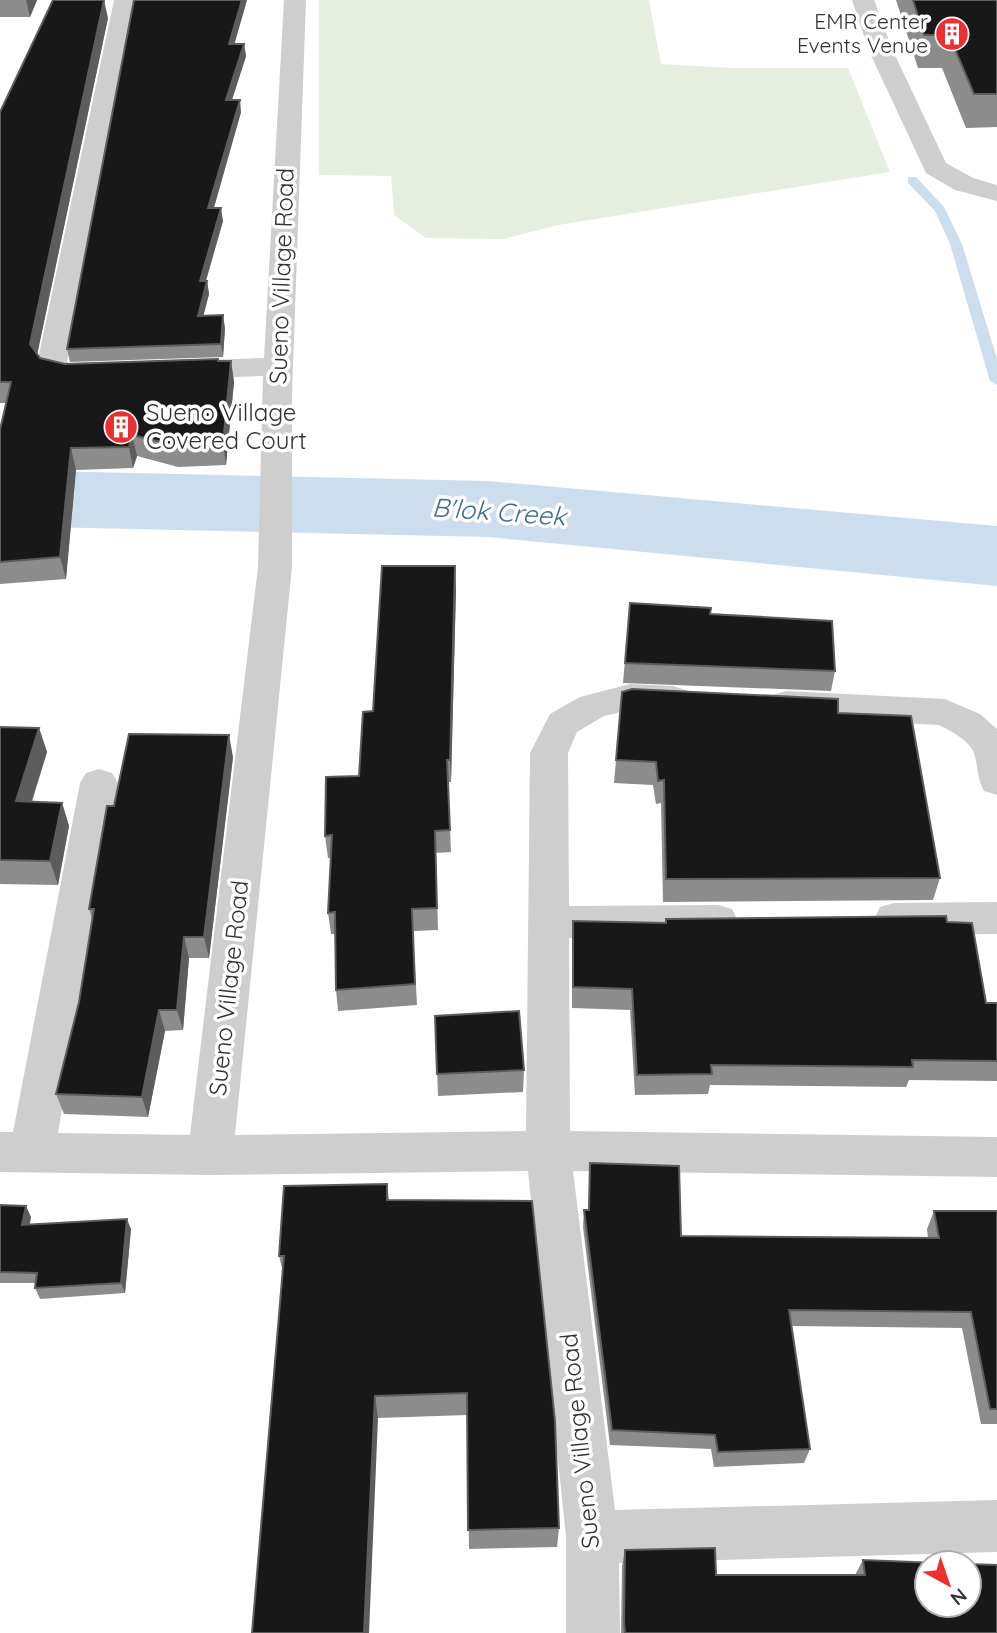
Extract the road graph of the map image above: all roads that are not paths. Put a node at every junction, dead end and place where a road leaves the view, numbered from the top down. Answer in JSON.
{"nodes":[{"id":1,"x":125,"y":0,"type":"edge"},
{"id":2,"x":295,"y":0,"type":"edge"},
{"id":3,"x":863,"y":0,"type":"edge"},
{"id":4,"x":997,"y":192,"type":"edge"},
{"id":5,"x":279,"y":366,"type":"junction"},
{"id":6,"x":154,"y":371,"type":"edge"},
{"id":7,"x":126,"y":372,"type":"edge"},
{"id":8,"x":713,"y":701,"type":"edge"},
{"id":9,"x":754,"y":703,"type":"edge"},
{"id":10,"x":997,"y":781,"type":"edge"},
{"id":11,"x":99,"y":783,"type":"dead end"},
{"id":12,"x":997,"y":918,"type":"edge"},
{"id":13,"x":861,"y":919,"type":"edge"},
{"id":14,"x":753,"y":920,"type":"edge"},
{"id":15,"x":549,"y":922,"type":"junction"},
{"id":16,"x":548,"y":1151,"type":"junction"},
{"id":17,"x":16,"y":1152,"type":"edge"},
{"id":18,"x":210,"y":1155,"type":"junction"},
{"id":19,"x":997,"y":1157,"type":"edge"},
{"id":20,"x":997,"y":1526,"type":"edge"},
{"id":21,"x":592,"y":1537,"type":"junction"},
{"id":22,"x":593,"y":1633,"type":"edge"}],
"edges":[{"from":1,"to":7,"type":"street"},
{"from":2,"to":5,"type":"street","name":"Sueno Village Road"},
{"from":3,"to":4,"type":"street"},
{"from":5,"to":6,"type":"street"},
{"from":5,"to":18,"type":"street","name":"Sueno Village Road"},
{"from":8,"to":15,"type":"street","name":"Sueno Village Road"},
{"from":9,"to":10,"type":"street"},
{"from":11,"to":17,"type":"street"},
{"from":12,"to":13,"type":"street"},
{"from":14,"to":15,"type":"street"},
{"from":15,"to":16,"type":"street","name":"Sueno Village Road"},
{"from":16,"to":18,"type":"street"},
{"from":16,"to":19,"type":"street"},
{"from":16,"to":21,"type":"street","name":"Sueno Village Road"},
{"from":17,"to":18,"type":"street"},
{"from":20,"to":21,"type":"street"},
{"from":21,"to":22,"type":"street","name":"Sueno Village Road"}]}
